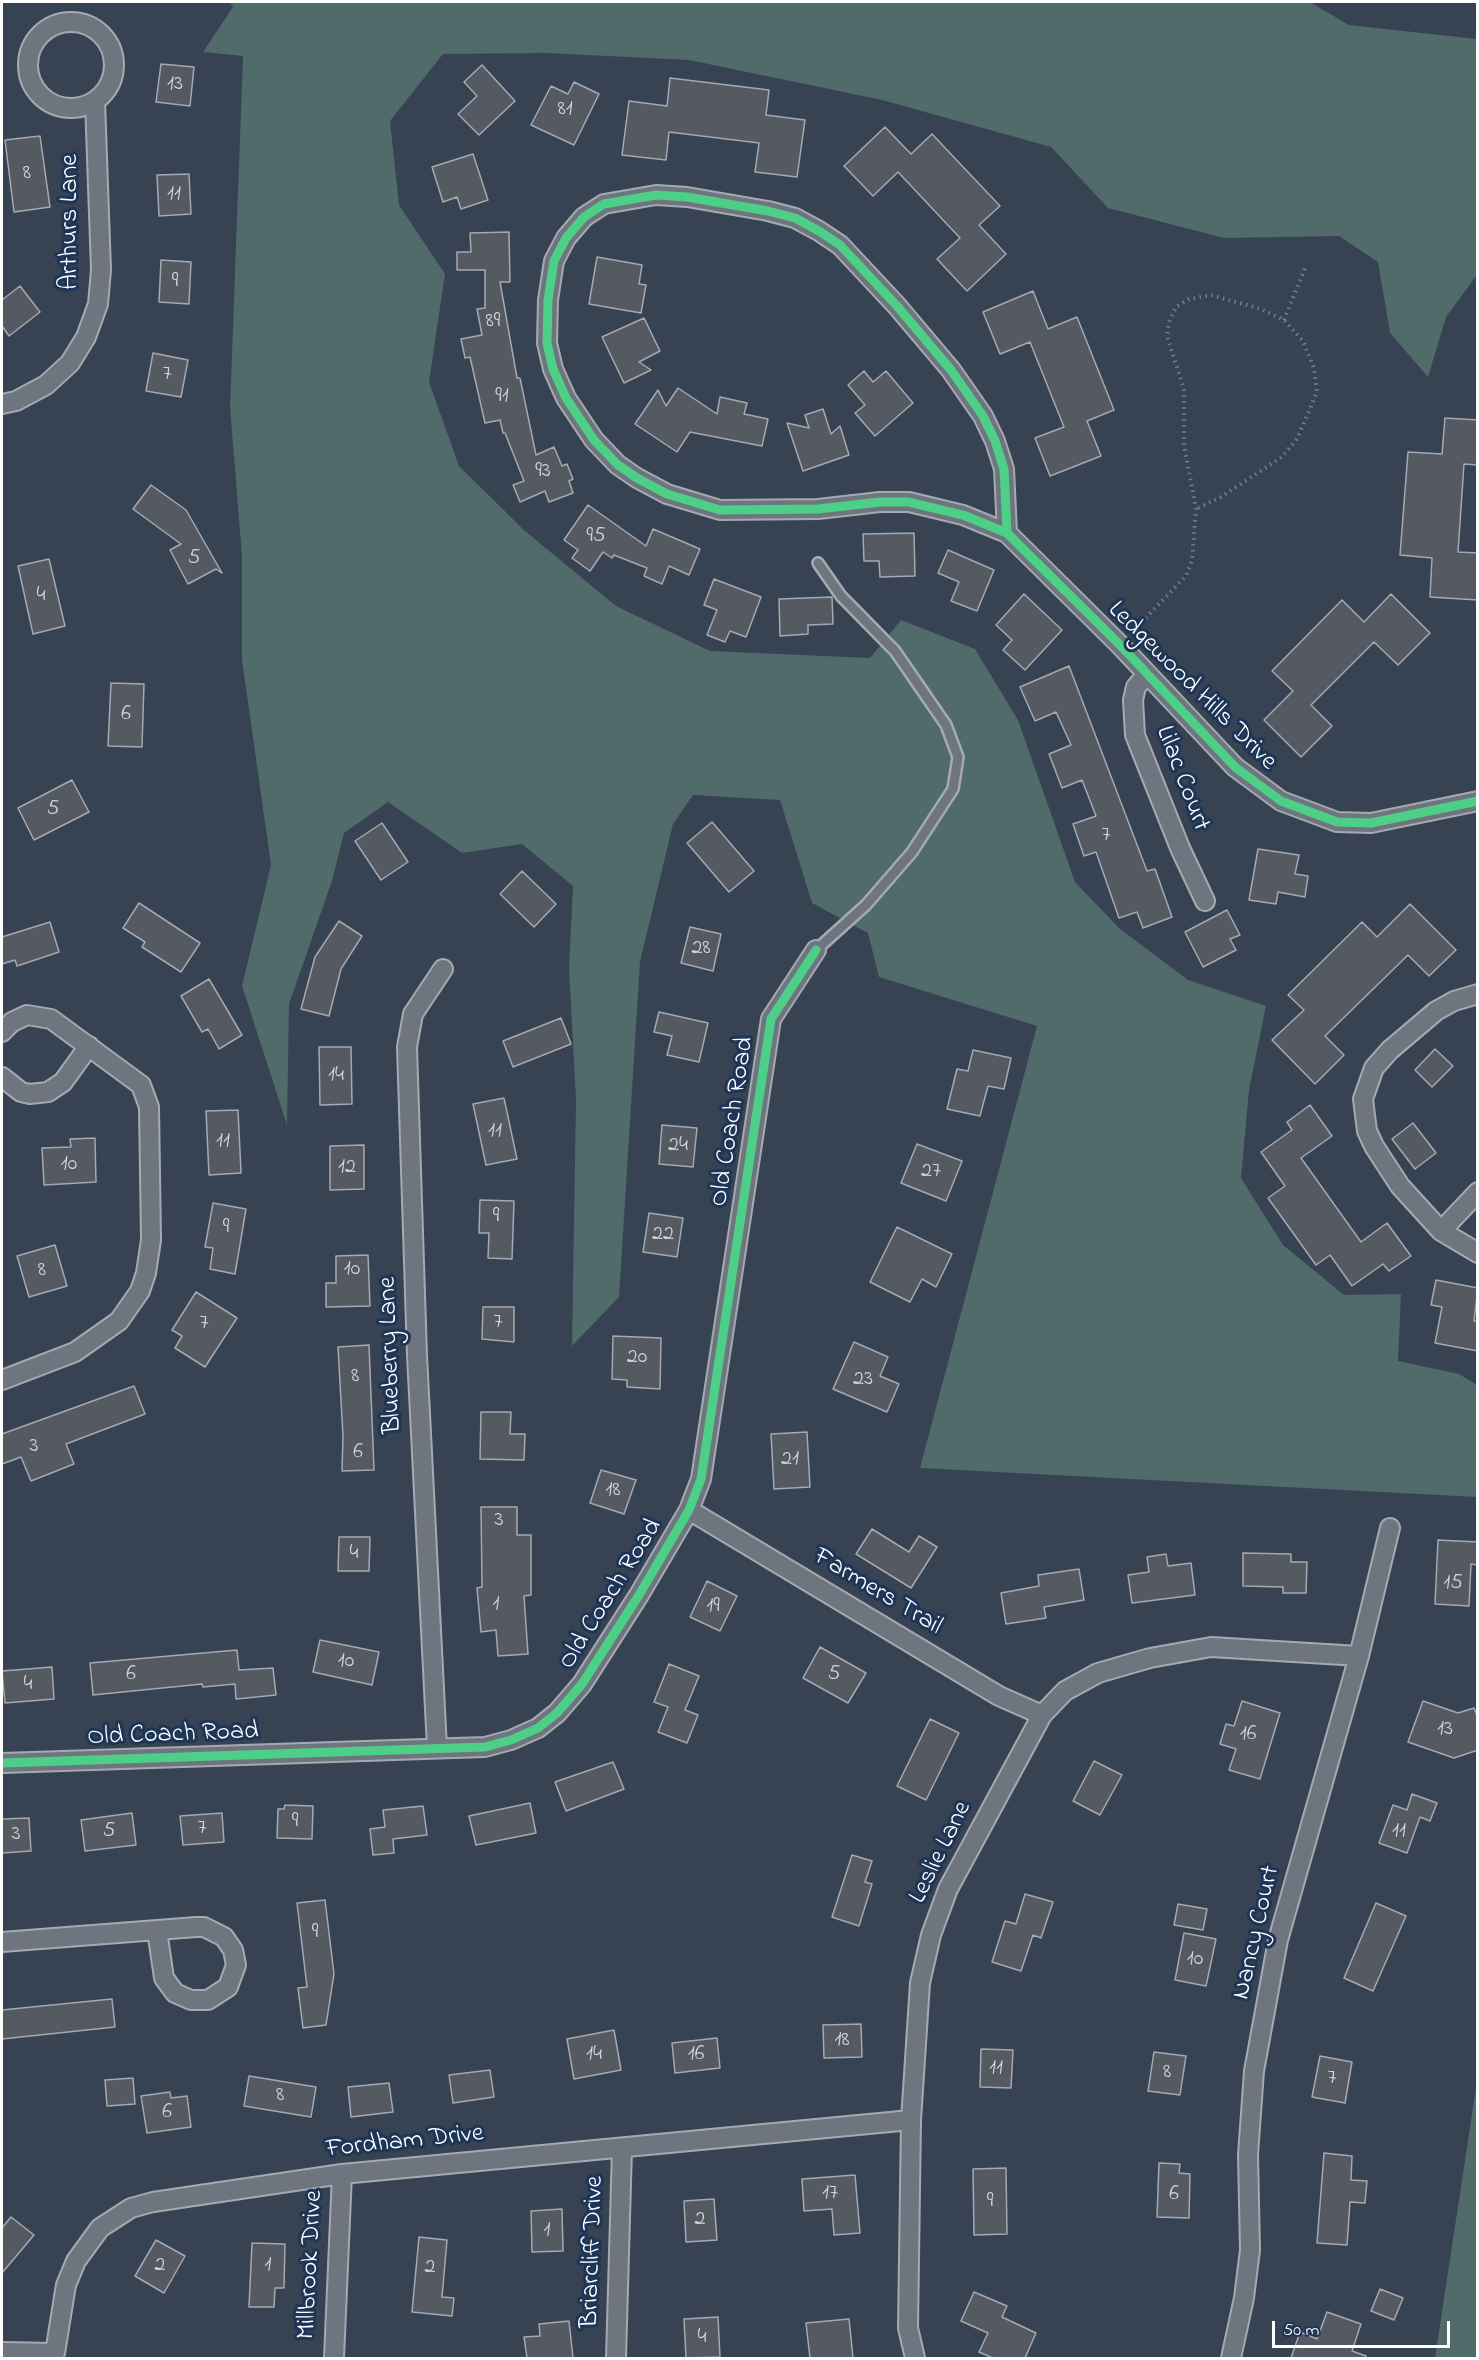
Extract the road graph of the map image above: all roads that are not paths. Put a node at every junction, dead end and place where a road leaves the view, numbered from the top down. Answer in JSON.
{"nodes":[{"id":1,"x":95,"y":101,"type":"junction"},
{"id":2,"x":2,"y":404,"type":"edge"},
{"id":3,"x":1007,"y":533,"type":"junction"},
{"id":4,"x":818,"y":563,"type":"dead end"},
{"id":5,"x":1147,"y":674,"type":"junction"},
{"id":6,"x":1478,"y":801,"type":"edge"},
{"id":7,"x":1205,"y":901,"type":"dead end"},
{"id":8,"x":816,"y":950,"type":"joint"},
{"id":9,"x":443,"y":969,"type":"dead end"},
{"id":10,"x":1478,"y":994,"type":"edge"},
{"id":11,"x":2,"y":1032,"type":"edge"},
{"id":12,"x":89,"y":1046,"type":"junction"},
{"id":13,"x":2,"y":1077,"type":"edge"},
{"id":14,"x":1478,"y":1192,"type":"edge"},
{"id":15,"x":1441,"y":1232,"type":"junction"},
{"id":16,"x":1478,"y":1253,"type":"edge"},
{"id":17,"x":2,"y":1380,"type":"edge"},
{"id":18,"x":690,"y":1510,"type":"junction"},
{"id":19,"x":1390,"y":1528,"type":"dead end"},
{"id":20,"x":1359,"y":1656,"type":"junction"},
{"id":21,"x":1042,"y":1715,"type":"junction"},
{"id":22,"x":437,"y":1748,"type":"junction"},
{"id":23,"x":2,"y":1764,"type":"edge"},
{"id":24,"x":158,"y":1930,"type":"junction"},
{"id":25,"x":2,"y":1942,"type":"edge"},
{"id":26,"x":911,"y":2120,"type":"junction"},
{"id":27,"x":622,"y":2148,"type":"junction"},
{"id":28,"x":342,"y":2174,"type":"junction"},
{"id":29,"x":2,"y":2352,"type":"edge"},
{"id":30,"x":55,"y":2356,"type":"edge"},
{"id":31,"x":334,"y":2358,"type":"edge"},
{"id":32,"x":616,"y":2358,"type":"edge"},
{"id":33,"x":915,"y":2358,"type":"edge"},
{"id":34,"x":1231,"y":2358,"type":"edge"}],
"edges":[{"from":1,"to":1,"type":"street"},
{"from":1,"to":2,"type":"street","name":"Arthurs Lane"},
{"from":3,"to":3,"type":"street","name":"Ledgewood Hills Drive"},
{"from":3,"to":5,"type":"street","name":"Ledgewood Hills Drive"},
{"from":4,"to":8,"type":"lane"},
{"from":5,"to":6,"type":"street","name":"Ledgewood Hills Drive"},
{"from":5,"to":7,"type":"street","name":"Lilac Court"},
{"from":8,"to":18,"type":"street","name":"Old Coach Road"},
{"from":9,"to":22,"type":"street","name":"Blueberry Lane"},
{"from":10,"to":15,"type":"street"},
{"from":11,"to":12,"type":"street"},
{"from":12,"to":13,"type":"street"},
{"from":12,"to":17,"type":"street"},
{"from":14,"to":15,"type":"street"},
{"from":15,"to":16,"type":"street"},
{"from":18,"to":21,"type":"street","name":"Farmers Trail"},
{"from":18,"to":22,"type":"street","name":"Old Coach Road"},
{"from":19,"to":20,"type":"street","name":"Nancy Court"},
{"from":20,"to":21,"type":"street","name":"Leslie Lane"},
{"from":20,"to":34,"type":"street","name":"Nancy Court"},
{"from":21,"to":26,"type":"street","name":"Leslie Lane"},
{"from":22,"to":23,"type":"street","name":"Old Coach Road"},
{"from":24,"to":24,"type":"street"},
{"from":24,"to":25,"type":"street"},
{"from":26,"to":27,"type":"street","name":"Fordham Drive"},
{"from":26,"to":33,"type":"street","name":"Leslie Lane"},
{"from":27,"to":28,"type":"street","name":"Fordham Drive"},
{"from":27,"to":32,"type":"street","name":"Briarcliff Drive"},
{"from":28,"to":30,"type":"street","name":"Fordham Drive"},
{"from":28,"to":31,"type":"street","name":"Millbrook Drive"},
{"from":29,"to":30,"type":"street","name":"Fordham Drive"}]}
